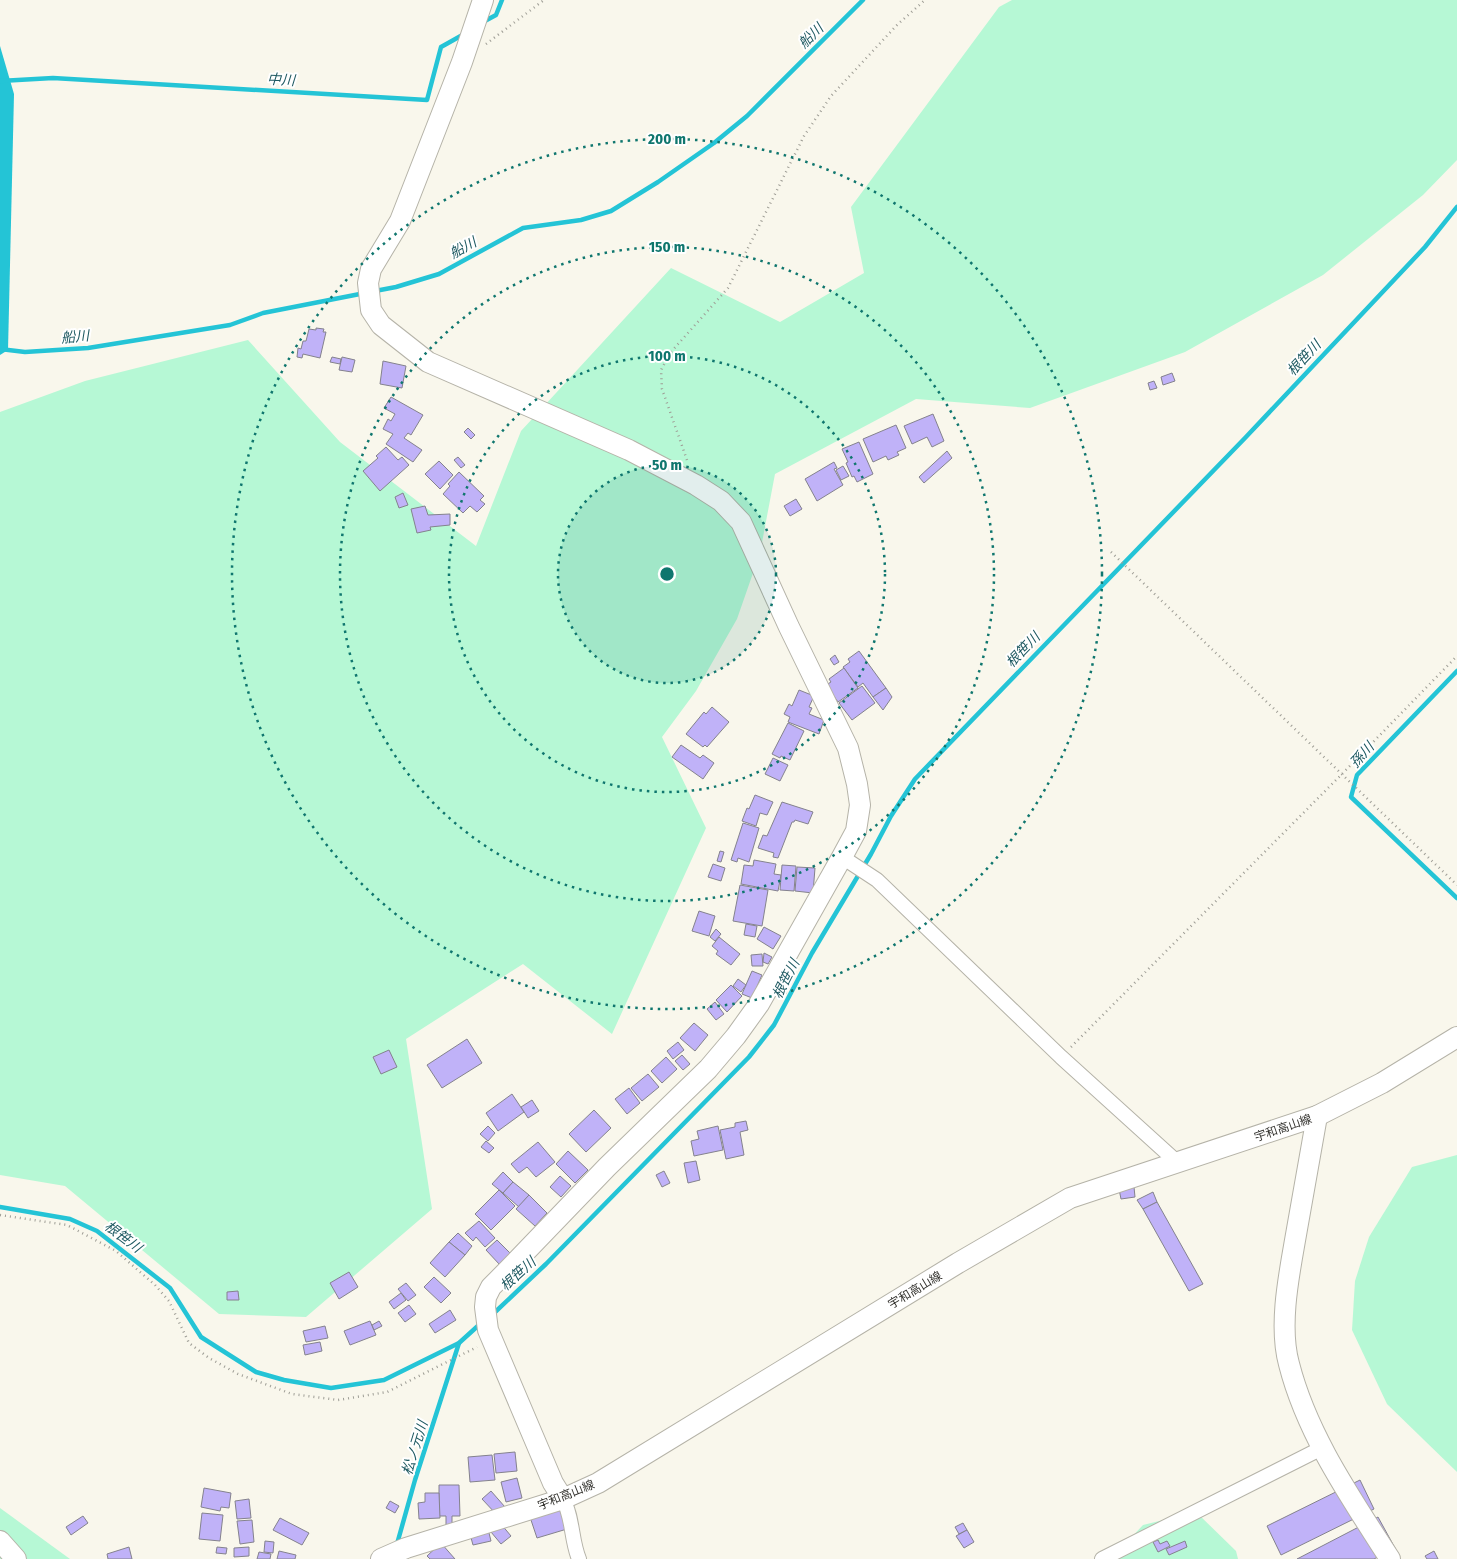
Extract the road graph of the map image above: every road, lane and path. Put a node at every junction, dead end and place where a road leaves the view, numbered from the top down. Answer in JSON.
{"nodes":[{"id":1,"x":483,"y":0,"type":"edge"},
{"id":2,"x":544,"y":0,"type":"edge"},
{"id":3,"x":925,"y":0,"type":"edge"},
{"id":4,"x":485,"y":45,"type":"dead end"},
{"id":5,"x":696,"y":485,"type":"junction"},
{"id":6,"x":1111,"y":552,"type":"dead end"},
{"id":7,"x":1457,"y":656,"type":"edge"},
{"id":8,"x":1342,"y":774,"type":"junction"},
{"id":9,"x":846,"y":860,"type":"junction"},
{"id":10,"x":1457,"y":885,"type":"edge"},
{"id":11,"x":1457,"y":1037,"type":"edge"},
{"id":12,"x":1061,"y":1057,"type":"junction"},
{"id":13,"x":1317,"y":1116,"type":"junction"},
{"id":14,"x":1178,"y":1163,"type":"junction"},
{"id":15,"x":0,"y":1215,"type":"edge"},
{"id":16,"x":490,"y":1335,"type":"junction"},
{"id":17,"x":1322,"y":1448,"type":"junction"},
{"id":18,"x":563,"y":1499,"type":"junction"},
{"id":19,"x":0,"y":1541,"type":"edge"},
{"id":20,"x":16,"y":1559,"type":"edge"},
{"id":21,"x":382,"y":1559,"type":"edge"},
{"id":22,"x":579,"y":1559,"type":"edge"},
{"id":23,"x":1102,"y":1559,"type":"edge"},
{"id":24,"x":1390,"y":1559,"type":"edge"}],
"edges":[{"from":1,"to":5,"type":"street"},
{"from":2,"to":4,"type":"path"},
{"from":3,"to":5,"type":"path"},
{"from":5,"to":9,"type":"street"},
{"from":6,"to":8,"type":"path"},
{"from":7,"to":8,"type":"path"},
{"from":8,"to":10,"type":"path"},
{"from":8,"to":12,"type":"path"},
{"from":9,"to":12,"type":"street"},
{"from":9,"to":16,"type":"street"},
{"from":11,"to":13,"type":"street","name":"宇和高山線"},
{"from":12,"to":14,"type":"street"},
{"from":13,"to":14,"type":"street","name":"宇和高山線"},
{"from":13,"to":17,"type":"street"},
{"from":14,"to":18,"type":"street","name":"宇和高山線"},
{"from":15,"to":16,"type":"path"},
{"from":16,"to":18,"type":"street"},
{"from":17,"to":23,"type":"street"},
{"from":17,"to":24,"type":"street"},
{"from":18,"to":21,"type":"street","name":"宇和高山線"},
{"from":18,"to":22,"type":"street"},
{"from":19,"to":20,"type":"street"}]}
